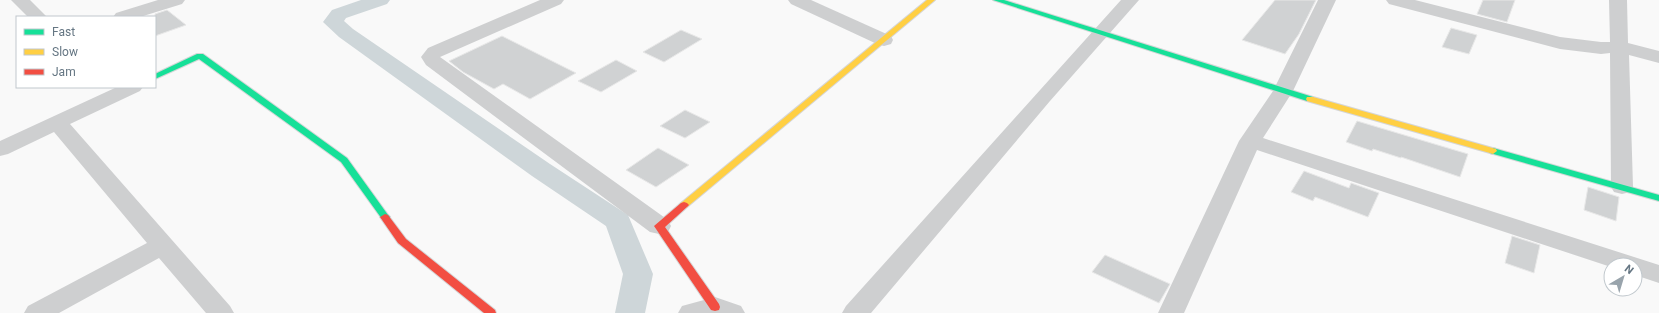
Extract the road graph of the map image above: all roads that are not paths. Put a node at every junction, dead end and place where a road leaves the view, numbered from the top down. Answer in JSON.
{"nodes":[{"id":1,"x":20,"y":0,"type":"edge"},
{"id":2,"x":176,"y":0,"type":"edge"},
{"id":3,"x":555,"y":0,"type":"edge"},
{"id":4,"x":797,"y":0,"type":"edge"},
{"id":5,"x":931,"y":0,"type":"edge"},
{"id":6,"x":997,"y":0,"type":"edge"},
{"id":7,"x":1130,"y":0,"type":"edge"},
{"id":8,"x":1327,"y":0,"type":"edge"},
{"id":9,"x":1395,"y":0,"type":"edge"},
{"id":10,"x":1618,"y":0,"type":"edge"},
{"id":11,"x":37,"y":16,"type":"edge"},
{"id":12,"x":125,"y":16,"type":"edge"},
{"id":13,"x":1101,"y":33,"type":"junction"},
{"id":14,"x":884,"y":40,"type":"junction"},
{"id":15,"x":1620,"y":47,"type":"junction"},
{"id":16,"x":1659,"y":58,"type":"edge"},
{"id":17,"x":156,"y":77,"type":"edge"},
{"id":18,"x":131,"y":88,"type":"edge"},
{"id":19,"x":1283,"y":91,"type":"junction"},
{"id":20,"x":57,"y":122,"type":"junction"},
{"id":21,"x":1250,"y":141,"type":"junction"},
{"id":22,"x":0,"y":149,"type":"edge"},
{"id":23,"x":1622,"y":187,"type":"junction"},
{"id":24,"x":1659,"y":198,"type":"edge"},
{"id":25,"x":659,"y":226,"type":"junction"},
{"id":26,"x":163,"y":246,"type":"junction"},
{"id":27,"x":1607,"y":257,"type":"edge"},
{"id":28,"x":1643,"y":269,"type":"edge"},
{"id":29,"x":1659,"y":274,"type":"edge"},
{"id":30,"x":712,"y":311,"type":"edge"},
{"id":31,"x":37,"y":313,"type":"edge"},
{"id":32,"x":221,"y":313,"type":"edge"},
{"id":33,"x":491,"y":313,"type":"edge"},
{"id":34,"x":855,"y":313,"type":"edge"},
{"id":35,"x":1171,"y":313,"type":"edge"}],
"edges":[{"from":1,"to":11,"type":"street"},
{"from":2,"to":12,"type":"street"},
{"from":3,"to":25,"type":"street"},
{"from":4,"to":14,"type":"street"},
{"from":5,"to":14,"type":"street"},
{"from":6,"to":13,"type":"street"},
{"from":7,"to":13,"type":"street"},
{"from":8,"to":19,"type":"street"},
{"from":9,"to":15,"type":"street"},
{"from":10,"to":15,"type":"street"},
{"from":13,"to":19,"type":"street"},
{"from":13,"to":34,"type":"street"},
{"from":14,"to":25,"type":"street"},
{"from":15,"to":16,"type":"street"},
{"from":15,"to":23,"type":"street"},
{"from":17,"to":33,"type":"street"},
{"from":18,"to":20,"type":"street"},
{"from":19,"to":21,"type":"street"},
{"from":19,"to":23,"type":"street"},
{"from":20,"to":22,"type":"street"},
{"from":20,"to":26,"type":"street"},
{"from":21,"to":27,"type":"street"},
{"from":21,"to":35,"type":"street"},
{"from":23,"to":24,"type":"street"},
{"from":25,"to":30,"type":"street"},
{"from":26,"to":31,"type":"street"},
{"from":26,"to":32,"type":"street"},
{"from":28,"to":29,"type":"street"}]}
